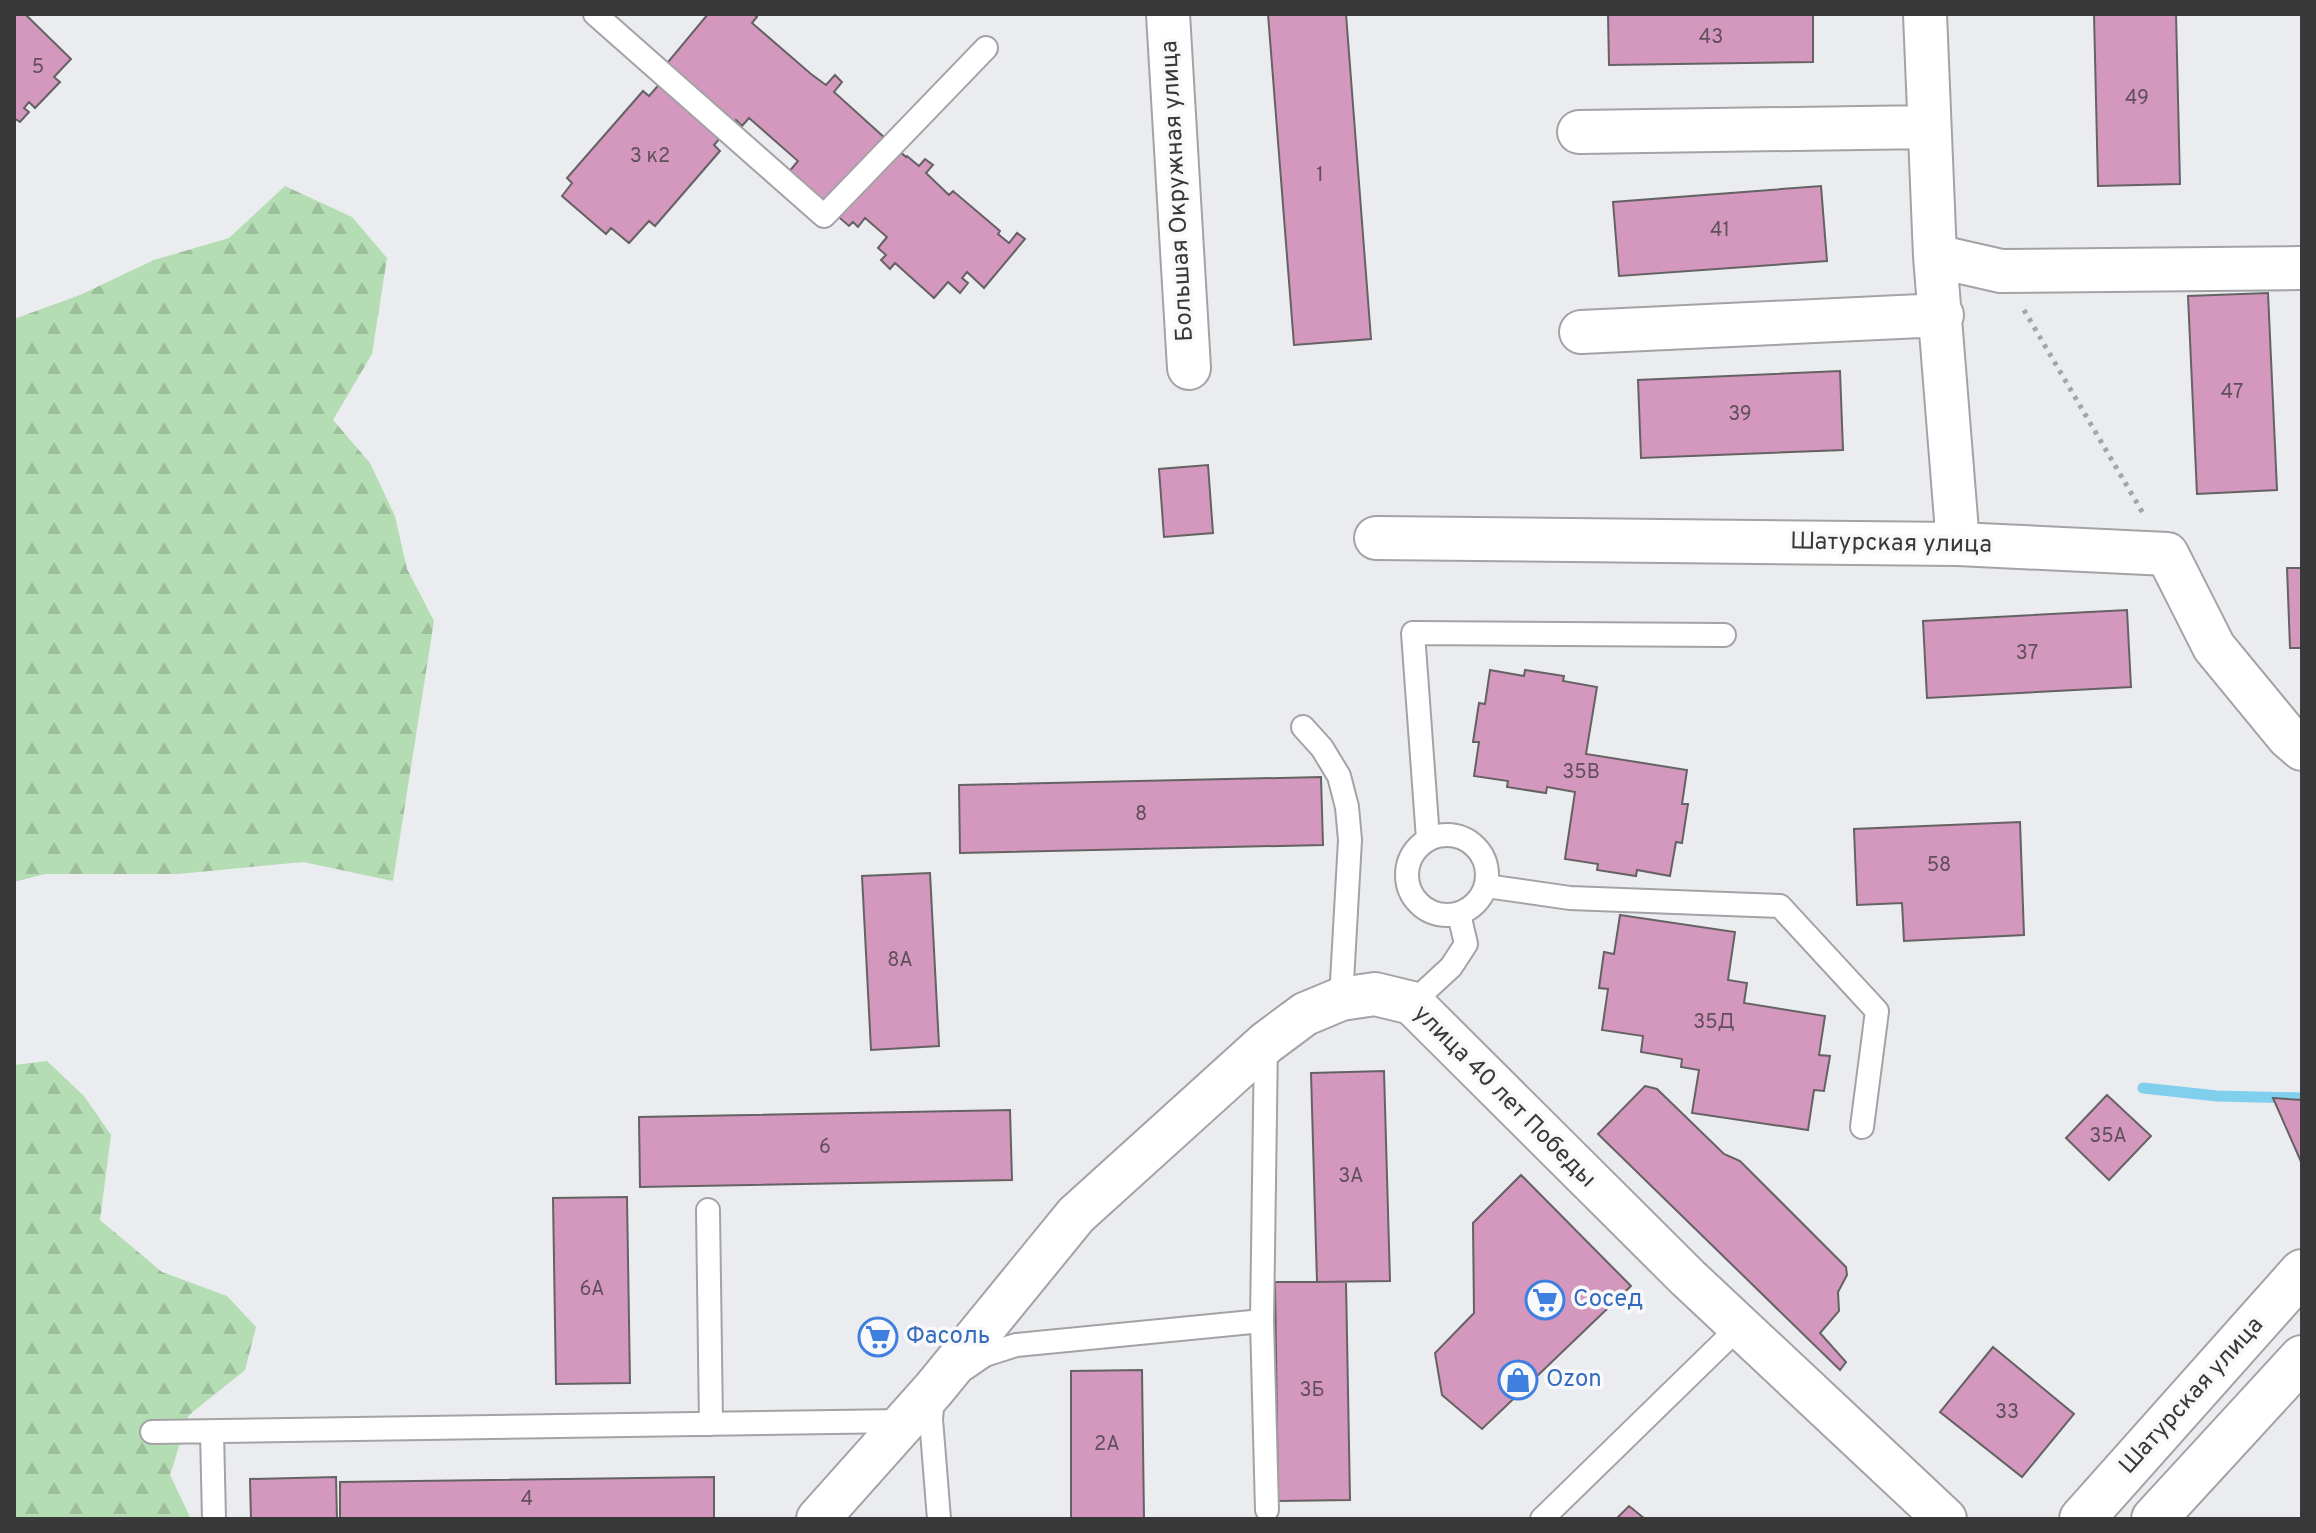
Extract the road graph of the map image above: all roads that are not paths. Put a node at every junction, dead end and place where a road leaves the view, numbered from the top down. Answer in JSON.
{"nodes":[{"id":1,"x":595,"y":14,"type":"edge"},
{"id":2,"x":1168,"y":14,"type":"edge"},
{"id":3,"x":1925,"y":14,"type":"edge"},
{"id":4,"x":986,"y":48,"type":"dead end"},
{"id":5,"x":1928,"y":127,"type":"junction"},
{"id":6,"x":1579,"y":132,"type":"dead end"},
{"id":7,"x":1935,"y":256,"type":"junction"},
{"id":8,"x":2302,"y":268,"type":"edge"},
{"id":9,"x":1942,"y":315,"type":"junction"},
{"id":10,"x":1581,"y":332,"type":"dead end"},
{"id":11,"x":1189,"y":368,"type":"dead end"},
{"id":12,"x":1376,"y":538,"type":"dead end"},
{"id":13,"x":1958,"y":544,"type":"junction"},
{"id":14,"x":1724,"y":635,"type":"dead end"},
{"id":15,"x":1303,"y":727,"type":"dead end"},
{"id":16,"x":2302,"y":749,"type":"edge"},
{"id":17,"x":1428,"y":839,"type":"junction"},
{"id":18,"x":1486,"y":886,"type":"junction"},
{"id":19,"x":1459,"y":914,"type":"junction"},
{"id":20,"x":1341,"y":999,"type":"junction"},
{"id":21,"x":1412,"y":1003,"type":"junction"},
{"id":22,"x":1266,"y":1043,"type":"junction"},
{"id":23,"x":1862,"y":1127,"type":"dead end"},
{"id":24,"x":708,"y":1210,"type":"dead end"},
{"id":25,"x":2302,"y":1272,"type":"edge"},
{"id":26,"x":1262,"y":1321,"type":"junction"},
{"id":27,"x":1740,"y":1326,"type":"junction"},
{"id":28,"x":2302,"y":1358,"type":"edge"},
{"id":29,"x":934,"y":1389,"type":"junction"},
{"id":30,"x":906,"y":1421,"type":"junction"},
{"id":31,"x":711,"y":1424,"type":"junction"},
{"id":32,"x":152,"y":1432,"type":"dead end"},
{"id":33,"x":212,"y":1433,"type":"junction"},
{"id":34,"x":1267,"y":1510,"type":"dead end"},
{"id":35,"x":214,"y":1519,"type":"edge"},
{"id":36,"x":818,"y":1519,"type":"edge"},
{"id":37,"x":939,"y":1519,"type":"edge"},
{"id":38,"x":1542,"y":1519,"type":"edge"},
{"id":39,"x":1945,"y":1519,"type":"edge"},
{"id":40,"x":2082,"y":1519,"type":"edge"},
{"id":41,"x":2154,"y":1519,"type":"edge"}],
"edges":[{"from":1,"to":4,"type":"lane"},
{"from":2,"to":11,"type":"street","name":"Большая Окружная улица"},
{"from":3,"to":5,"type":"street"},
{"from":5,"to":6,"type":"street"},
{"from":5,"to":7,"type":"street"},
{"from":7,"to":8,"type":"street"},
{"from":7,"to":9,"type":"street"},
{"from":9,"to":10,"type":"street"},
{"from":9,"to":13,"type":"street"},
{"from":12,"to":13,"type":"street","name":"Шатурская улица"},
{"from":13,"to":16,"type":"street","name":"Шатурская улица"},
{"from":14,"to":17,"type":"lane"},
{"from":15,"to":20,"type":"lane"},
{"from":17,"to":18,"type":"lane"},
{"from":17,"to":19,"type":"lane"},
{"from":18,"to":19,"type":"lane"},
{"from":18,"to":23,"type":"lane"},
{"from":19,"to":21,"type":"lane"},
{"from":20,"to":21,"type":"street","name":"улица 40 лет Победы"},
{"from":20,"to":22,"type":"street","name":"улица 40 лет Победы"},
{"from":21,"to":27,"type":"street","name":"улица 40 лет Победы"},
{"from":22,"to":26,"type":"lane"},
{"from":22,"to":29,"type":"street","name":"улица 40 лет Победы"},
{"from":24,"to":31,"type":"lane"},
{"from":25,"to":40,"type":"main road","name":"Шатурская улица"},
{"from":26,"to":29,"type":"lane"},
{"from":26,"to":34,"type":"lane"},
{"from":27,"to":38,"type":"lane"},
{"from":27,"to":39,"type":"street","name":"улица 40 лет Победы"},
{"from":28,"to":41,"type":"main road"},
{"from":29,"to":30,"type":"street","name":"улица 40 лет Победы"},
{"from":29,"to":37,"type":"lane"},
{"from":30,"to":31,"type":"lane"},
{"from":30,"to":36,"type":"street","name":"улица 40 лет Победы"},
{"from":31,"to":33,"type":"lane"},
{"from":32,"to":33,"type":"lane"},
{"from":33,"to":35,"type":"lane"}]}
